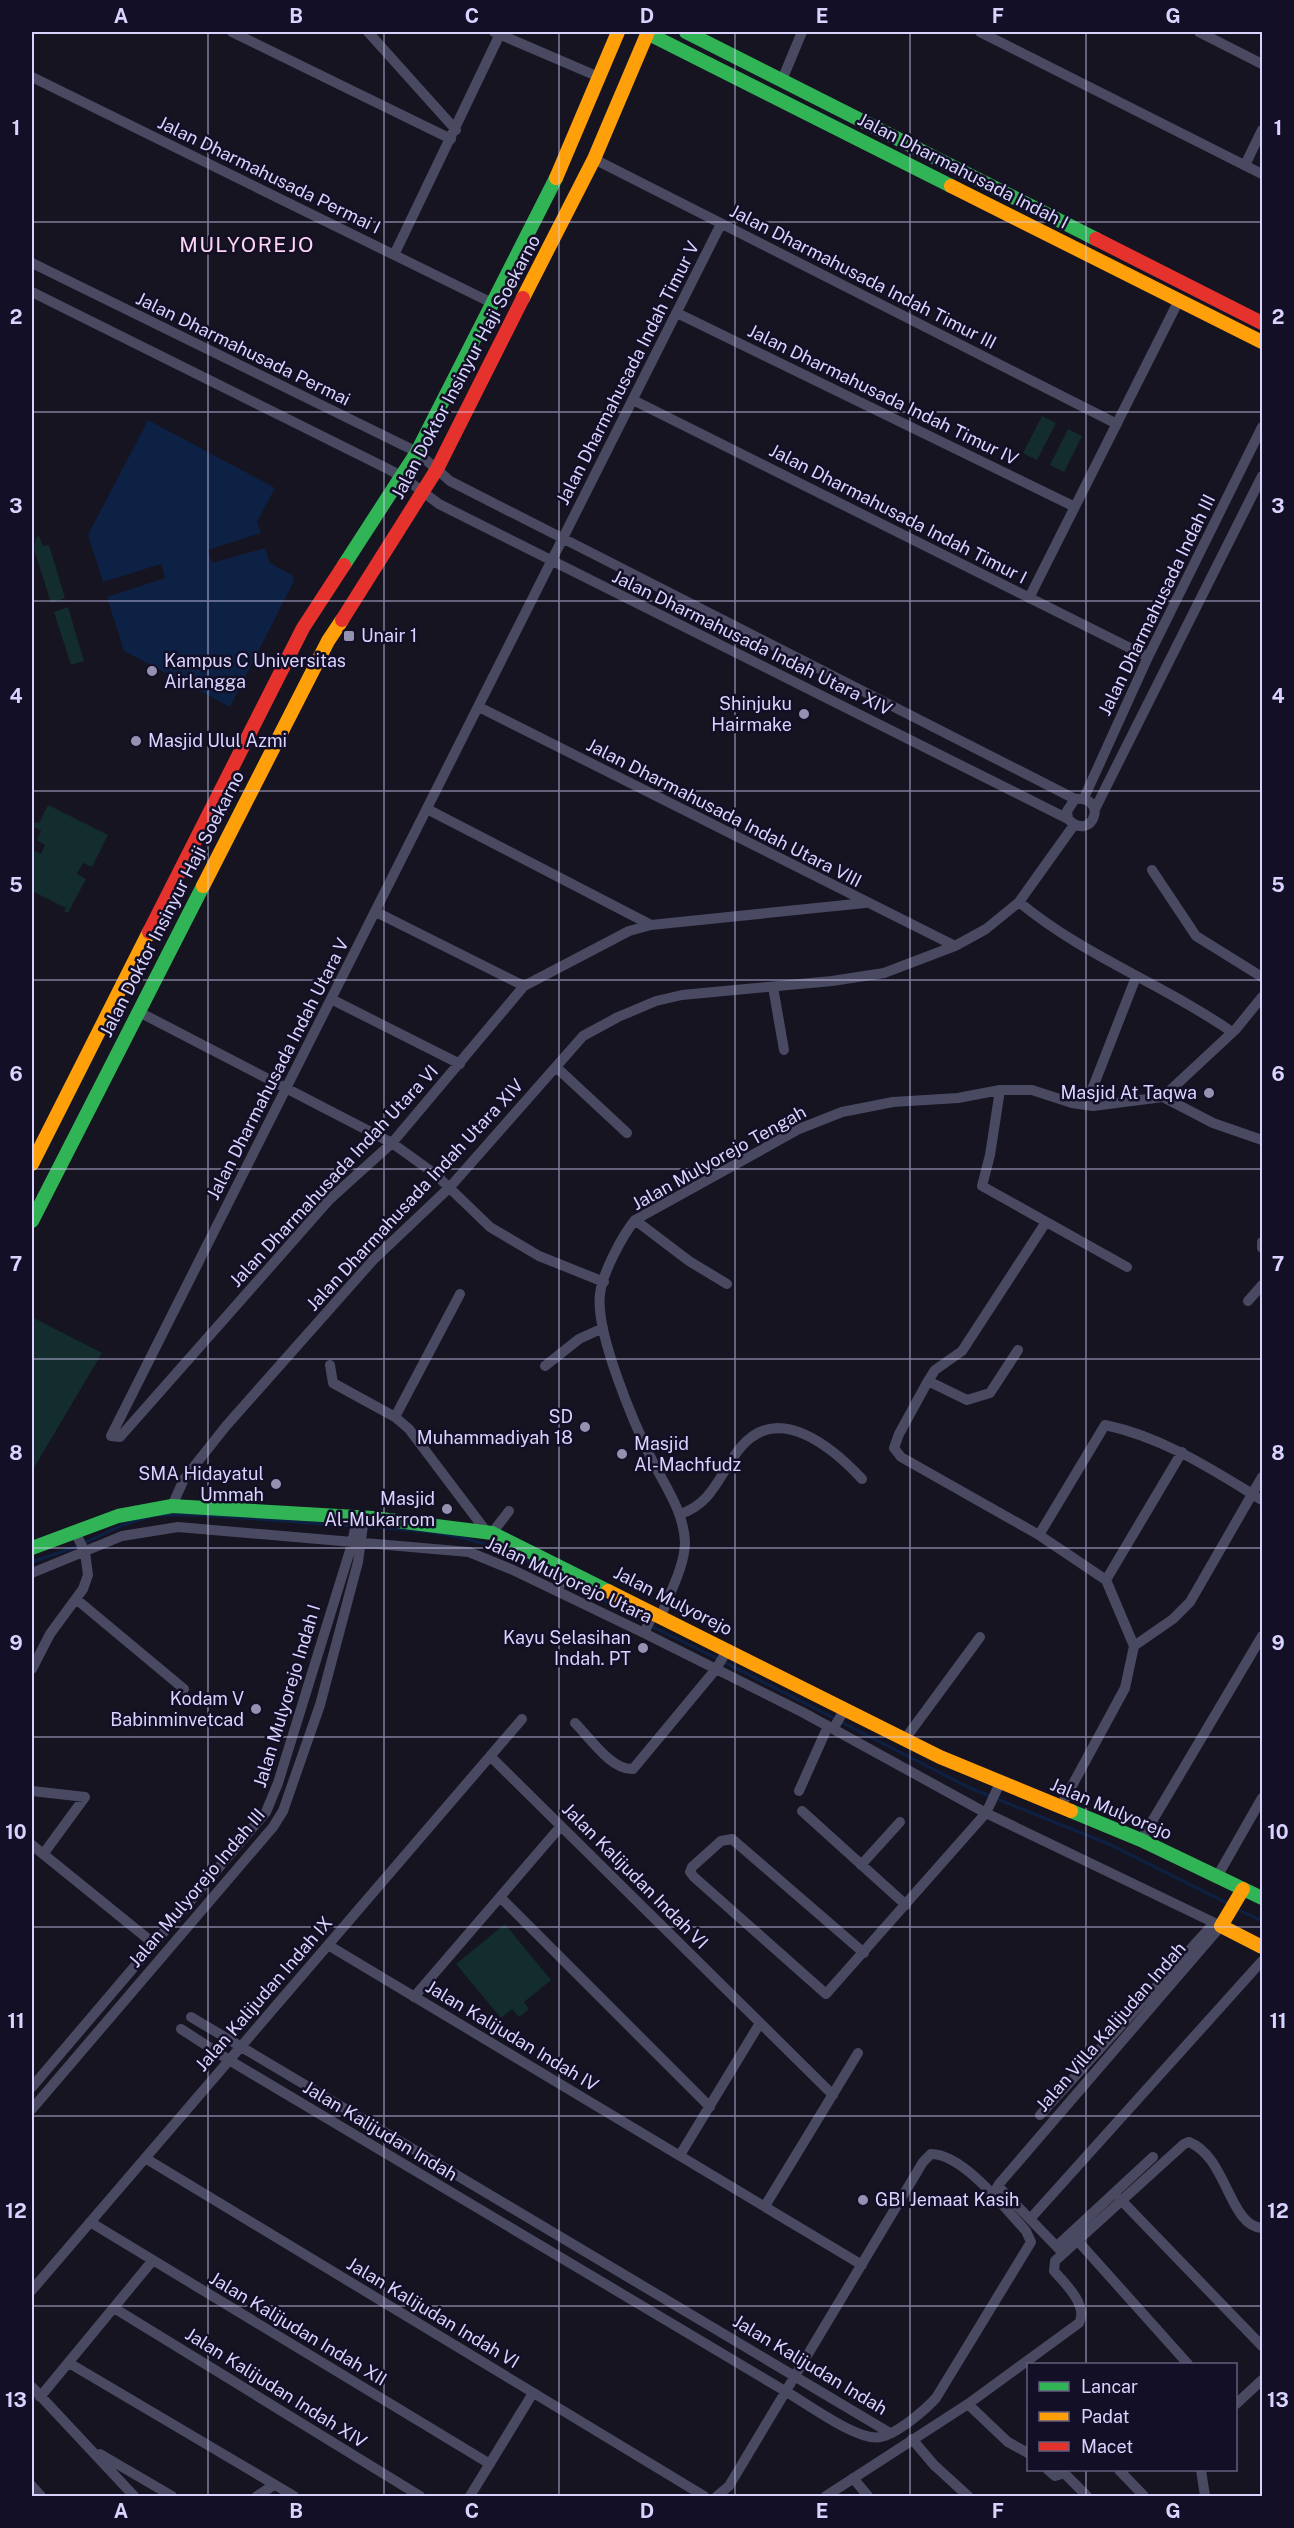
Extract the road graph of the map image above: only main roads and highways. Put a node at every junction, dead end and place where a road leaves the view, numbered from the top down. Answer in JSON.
{"nodes":[{"id":1,"x":618,"y":32,"type":"edge"},
{"id":2,"x":648,"y":32,"type":"edge"},
{"id":3,"x":686,"y":32,"type":"edge"},
{"id":4,"x":563,"y":163,"type":"junction"},
{"id":5,"x":964,"y":172,"type":"junction"},
{"id":6,"x":587,"y":174,"type":"junction"},
{"id":7,"x":956,"y":188,"type":"junction"},
{"id":8,"x":1263,"y":323,"type":"edge"},
{"id":9,"x":1263,"y":342,"type":"edge"},
{"id":10,"x":32,"y":1164,"type":"edge"},
{"id":11,"x":32,"y":1221,"type":"edge"},
{"id":12,"x":32,"y":1548,"type":"edge"},
{"id":13,"x":1243,"y":1889,"type":"junction"},
{"id":14,"x":1263,"y":1898,"type":"edge"},
{"id":15,"x":1263,"y":1947,"type":"edge"}],
"edges":[{"from":1,"to":4,"type":"main road","name":"Jalan Doktor Insinyur Haji Soekarno"},
{"from":2,"to":6,"type":"main road","name":"Jalan Doktor Insinyur Haji Soekarno"},
{"from":2,"to":7,"type":"main road","name":"Jalan Dharmahusada Indah I"},
{"from":3,"to":5,"type":"main road","name":"Jalan Dharmahusada Indah I"},
{"from":4,"to":6,"type":"main road"},
{"from":4,"to":10,"type":"main road","name":"Jalan Doktor Insinyur Haji Soekarno"},
{"from":5,"to":7,"type":"main road"},
{"from":5,"to":8,"type":"main road","name":"Jalan Dharmahusada Indah I"},
{"from":6,"to":11,"type":"main road","name":"Jalan Doktor Insinyur Haji Soekarno"},
{"from":7,"to":9,"type":"main road","name":"Jalan Dharmahusada Indah I"},
{"from":12,"to":13,"type":"main road","name":"Jalan Mulyorejo"},
{"from":13,"to":14,"type":"main road","name":"Jalan Mulyorejo"},
{"from":13,"to":15,"type":"main road","name":"Jalan Villa Kalijudan Indah"}]}
